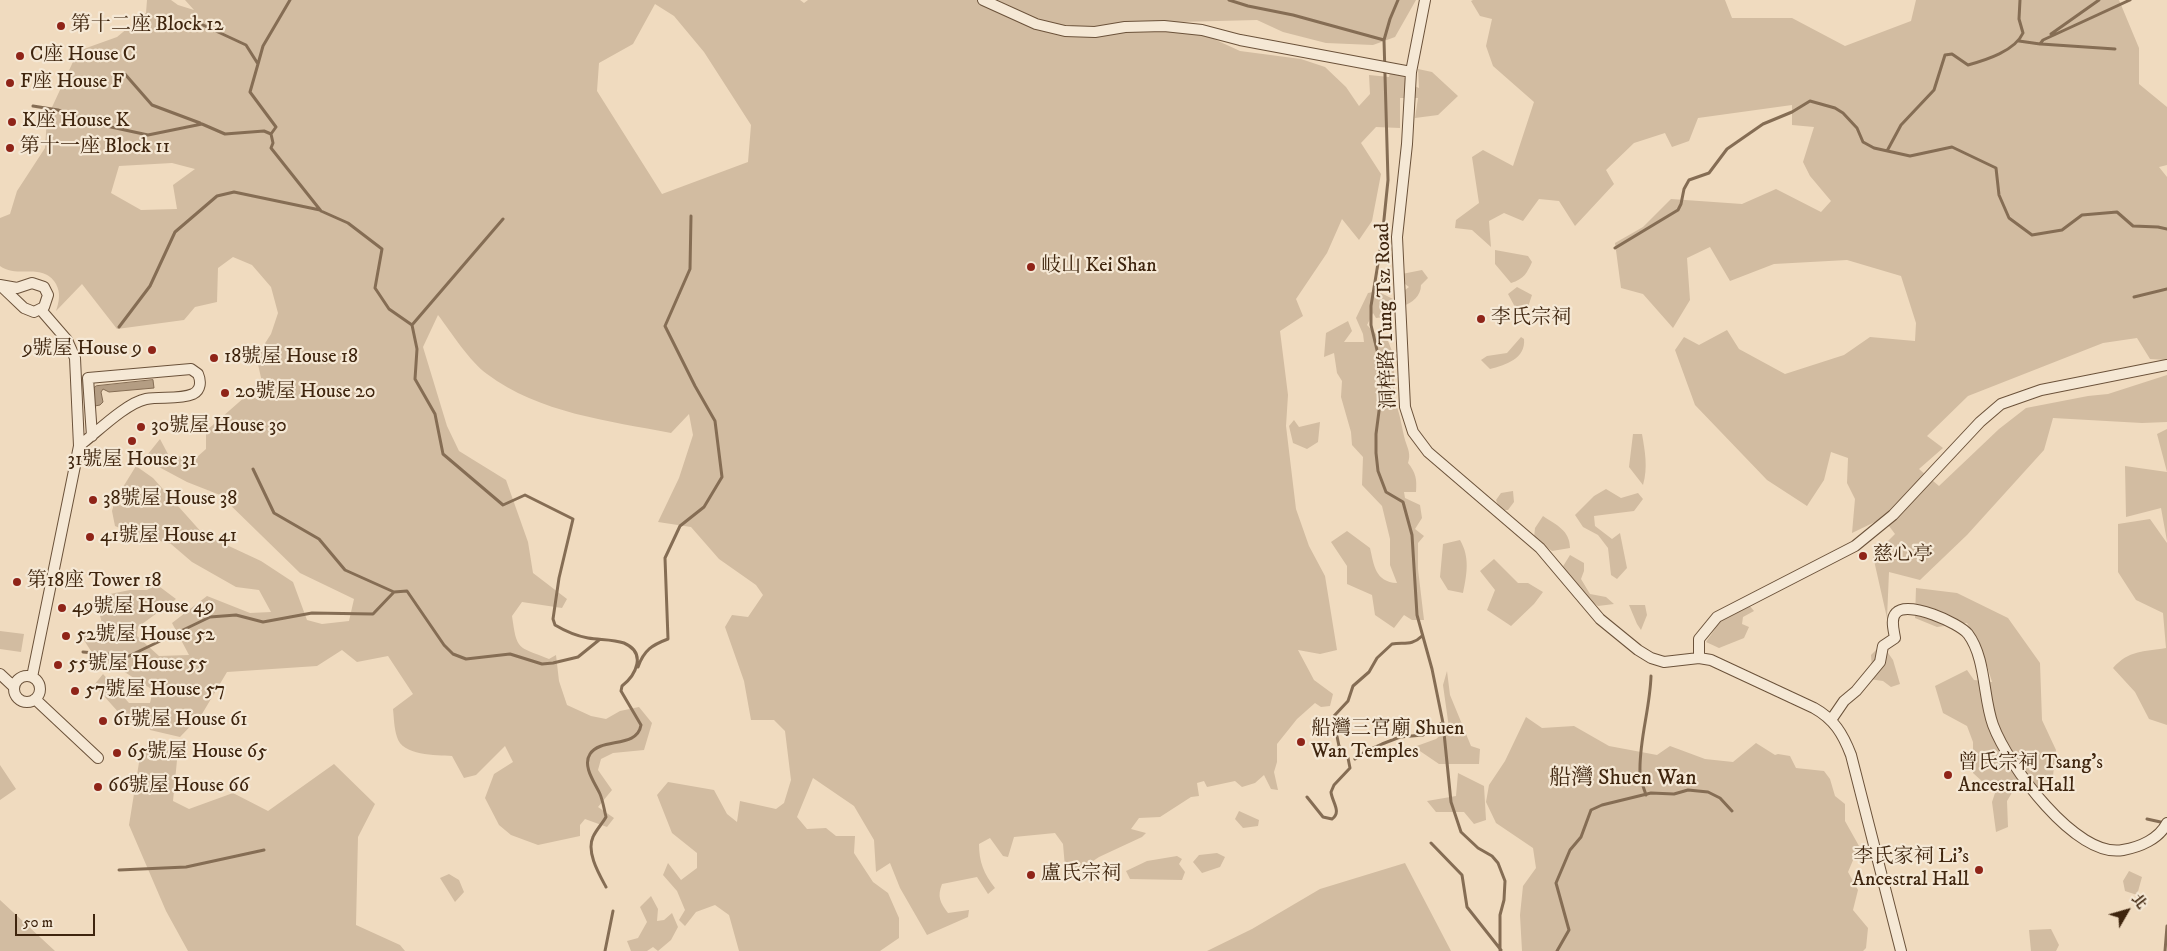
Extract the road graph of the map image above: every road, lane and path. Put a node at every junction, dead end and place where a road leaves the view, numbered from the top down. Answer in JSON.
{"nodes":[{"id":1,"x":983,"y":0,"type":"edge"},
{"id":2,"x":1425,"y":0,"type":"edge"},
{"id":3,"x":1411,"y":72,"type":"junction"},
{"id":4,"x":41,"y":310,"type":"dead end"},
{"id":5,"x":2167,"y":365,"type":"edge"},
{"id":6,"x":92,"y":436,"type":"junction"},
{"id":7,"x":79,"y":446,"type":"junction"},
{"id":8,"x":1699,"y":658,"type":"junction"},
{"id":9,"x":0,"y":674,"type":"edge"},
{"id":10,"x":32,"y":677,"type":"junction"},
{"id":11,"x":14,"y":687,"type":"junction"},
{"id":12,"x":35,"y":699,"type":"junction"},
{"id":13,"x":1831,"y":720,"type":"junction"},
{"id":14,"x":98,"y":758,"type":"dead end"},
{"id":15,"x":2166,"y":824,"type":"edge"},
{"id":16,"x":1902,"y":951,"type":"edge"}],
"edges":[{"from":1,"to":3,"type":"street"},
{"from":2,"to":3,"type":"street","name":"洞梓路 Tung Tsz Road"},
{"from":3,"to":8,"type":"street","name":"洞梓路 Tung Tsz Road"},
{"from":4,"to":7,"type":"street"},
{"from":5,"to":8,"type":"street"},
{"from":6,"to":6,"type":"street"},
{"from":6,"to":7,"type":"street"},
{"from":7,"to":10,"type":"street"},
{"from":8,"to":13,"type":"street","name":"洞梓路 Tung Tsz Road"},
{"from":9,"to":11,"type":"street"},
{"from":10,"to":11,"type":"street"},
{"from":10,"to":12,"type":"street"},
{"from":11,"to":12,"type":"street"},
{"from":12,"to":14,"type":"street"},
{"from":13,"to":15,"type":"street"},
{"from":13,"to":16,"type":"street","name":"洞梓路 Tung Tsz Road"}]}
